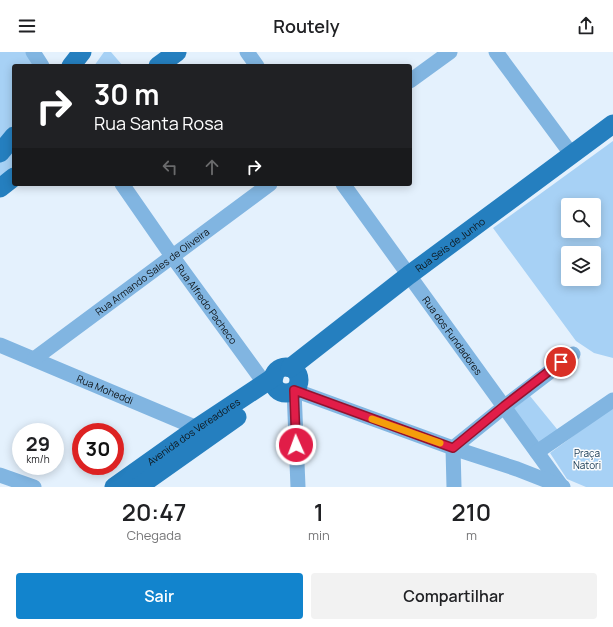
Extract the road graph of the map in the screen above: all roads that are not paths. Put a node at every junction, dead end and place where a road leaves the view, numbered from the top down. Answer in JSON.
{"nodes":[{"id":1,"x":33,"y":52,"type":"edge"},
{"id":2,"x":82,"y":52,"type":"edge"},
{"id":3,"x":177,"y":52,"type":"edge"},
{"id":4,"x":247,"y":52,"type":"edge"},
{"id":5,"x":450,"y":52,"type":"edge"},
{"id":6,"x":496,"y":52,"type":"edge"},
{"id":7,"x":41,"y":64,"type":"edge"},
{"id":8,"x":73,"y":64,"type":"edge"},
{"id":9,"x":161,"y":64,"type":"edge"},
{"id":10,"x":256,"y":64,"type":"edge"},
{"id":11,"x":412,"y":80,"type":"edge"},
{"id":12,"x":613,"y":124,"type":"edge"},
{"id":13,"x":12,"y":138,"type":"edge"},
{"id":14,"x":0,"y":153,"type":"edge"},
{"id":15,"x":572,"y":155,"type":"junction"},
{"id":16,"x":12,"y":179,"type":"edge"},
{"id":17,"x":123,"y":186,"type":"edge"},
{"id":18,"x":267,"y":186,"type":"edge"},
{"id":19,"x":344,"y":186,"type":"edge"},
{"id":20,"x":0,"y":188,"type":"edge"},
{"id":21,"x":172,"y":256,"type":"junction"},
{"id":22,"x":409,"y":275,"type":"junction"},
{"id":23,"x":0,"y":345,"type":"edge"},
{"id":24,"x":573,"y":354,"type":"dead end"},
{"id":25,"x":34,"y":359,"type":"junction"},
{"id":26,"x":278,"y":385,"type":"junction"},
{"id":27,"x":613,"y":400,"type":"edge"},
{"id":28,"x":504,"y":406,"type":"junction"},
{"id":29,"x":203,"y":432,"type":"junction"},
{"id":30,"x":453,"y":448,"type":"junction"},
{"id":31,"x":537,"y":452,"type":"junction"},
{"id":32,"x":0,"y":475,"type":"edge"},
{"id":33,"x":34,"y":487,"type":"edge"},
{"id":34,"x":114,"y":487,"type":"edge"},
{"id":35,"x":138,"y":487,"type":"edge"},
{"id":36,"x":298,"y":487,"type":"edge"},
{"id":37,"x":454,"y":487,"type":"edge"},
{"id":38,"x":562,"y":487,"type":"edge"}],
"edges":[{"from":1,"to":7,"type":"street"},
{"from":2,"to":8,"type":"main road"},
{"from":3,"to":9,"type":"main road"},
{"from":4,"to":10,"type":"street"},
{"from":5,"to":11,"type":"street"},
{"from":6,"to":15,"type":"street"},
{"from":12,"to":15,"type":"main road","name":"Rua Seis de Junho"},
{"from":13,"to":14,"type":"main road"},
{"from":15,"to":22,"type":"main road","name":"Rua Seis de Junho"},
{"from":16,"to":20,"type":"main road"},
{"from":17,"to":21,"type":"street","name":"Rua Alfredo Pacheco"},
{"from":18,"to":21,"type":"street","name":"Rua Armando Sales de Oliveira"},
{"from":19,"to":22,"type":"street","name":"Rua dos Fundadores"},
{"from":21,"to":25,"type":"street","name":"Rua Armando Sales de Oliveira"},
{"from":21,"to":26,"type":"street","name":"Rua Alfredo Pacheco"},
{"from":22,"to":26,"type":"main road","name":"Rua Seis de Junho"},
{"from":22,"to":28,"type":"street","name":"Rua dos Fundadores"},
{"from":23,"to":25,"type":"street","name":"Rua Moheddi"},
{"from":24,"to":28,"type":"street"},
{"from":25,"to":29,"type":"street","name":"Rua Moheddi"},
{"from":26,"to":29,"type":"main road","name":"Avenida dos Vereadores"},
{"from":26,"to":30,"type":"street"},
{"from":26,"to":36,"type":"street"},
{"from":27,"to":31,"type":"street"},
{"from":28,"to":30,"type":"street"},
{"from":28,"to":31,"type":"street","name":"Rua dos Fundadores"},
{"from":29,"to":34,"type":"main road","name":"Avenida dos Vereadores"},
{"from":29,"to":35,"type":"main road","name":"Avenida dos Vereadores"},
{"from":30,"to":37,"type":"street"},
{"from":30,"to":38,"type":"street"},
{"from":31,"to":38,"type":"street","name":"Rua dos Fundadores"},
{"from":32,"to":33,"type":"street"}]}
